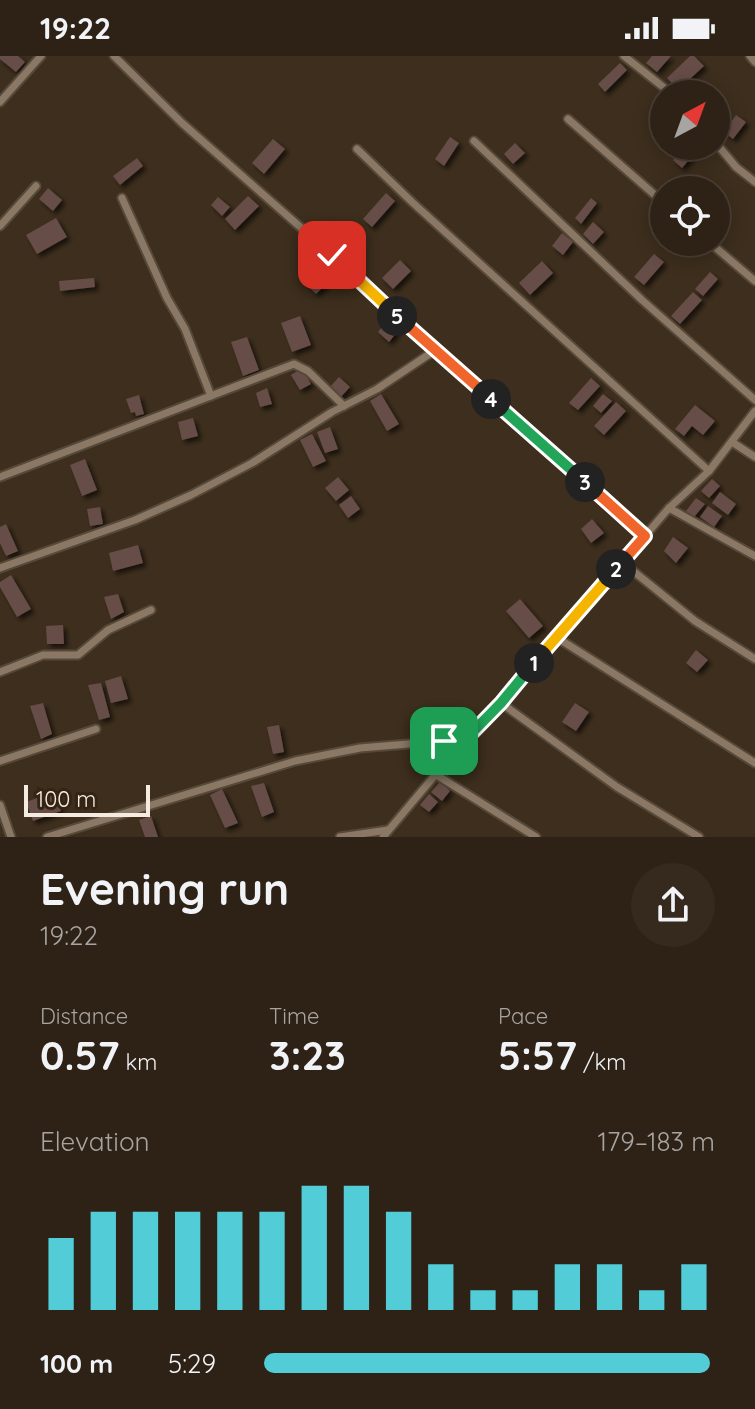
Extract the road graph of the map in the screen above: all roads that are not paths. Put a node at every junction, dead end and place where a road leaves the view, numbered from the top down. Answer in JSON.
{"nodes":[{"id":1,"x":41,"y":56,"type":"edge"},
{"id":2,"x":114,"y":56,"type":"edge"},
{"id":3,"x":624,"y":56,"type":"edge"},
{"id":4,"x":750,"y":56,"type":"edge"},
{"id":5,"x":755,"y":62,"type":"edge"},
{"id":6,"x":654,"y":80,"type":"edge"},
{"id":7,"x":0,"y":102,"type":"edge"},
{"id":8,"x":568,"y":119,"type":"dead end"},
{"id":9,"x":474,"y":141,"type":"dead end"},
{"id":10,"x":357,"y":149,"type":"dead end"},
{"id":11,"x":730,"y":160,"type":"edge"},
{"id":12,"x":755,"y":182,"type":"edge"},
{"id":13,"x":36,"y":186,"type":"dead end"},
{"id":14,"x":650,"y":191,"type":"edge"},
{"id":15,"x":122,"y":198,"type":"dead end"},
{"id":16,"x":0,"y":226,"type":"edge"},
{"id":17,"x":726,"y":256,"type":"edge"},
{"id":18,"x":755,"y":281,"type":"edge"},
{"id":19,"x":434,"y":351,"type":"junction"},
{"id":20,"x":211,"y":396,"type":"junction"},
{"id":21,"x":755,"y":400,"type":"edge"},
{"id":22,"x":344,"y":406,"type":"junction"},
{"id":23,"x":755,"y":411,"type":"edge"},
{"id":24,"x":732,"y":442,"type":"junction"},
{"id":25,"x":755,"y":457,"type":"edge"},
{"id":26,"x":709,"y":471,"type":"junction"},
{"id":27,"x":0,"y":477,"type":"edge"},
{"id":28,"x":669,"y":508,"type":"junction"},
{"id":29,"x":645,"y":536,"type":"junction"},
{"id":30,"x":755,"y":556,"type":"edge"},
{"id":31,"x":622,"y":562,"type":"junction"},
{"id":32,"x":0,"y":568,"type":"edge"},
{"id":33,"x":151,"y":610,"type":"dead end"},
{"id":34,"x":556,"y":637,"type":"junction"},
{"id":35,"x":755,"y":659,"type":"edge"},
{"id":36,"x":0,"y":672,"type":"edge"},
{"id":37,"x":501,"y":703,"type":"junction"},
{"id":38,"x":96,"y":729,"type":"dead end"},
{"id":39,"x":462,"y":743,"type":"junction"},
{"id":40,"x":0,"y":761,"type":"edge"},
{"id":41,"x":755,"y":763,"type":"edge"},
{"id":42,"x":435,"y":774,"type":"junction"},
{"id":43,"x":0,"y":805,"type":"edge"},
{"id":44,"x":386,"y":834,"type":"edge"},
{"id":45,"x":11,"y":837,"type":"edge"},
{"id":46,"x":47,"y":837,"type":"edge"},
{"id":47,"x":340,"y":837,"type":"edge"},
{"id":48,"x":536,"y":837,"type":"edge"},
{"id":49,"x":699,"y":837,"type":"edge"}],
"edges":[{"from":1,"to":7,"type":"street"},
{"from":2,"to":19,"type":"street"},
{"from":3,"to":6,"type":"street"},
{"from":4,"to":5,"type":"street"},
{"from":8,"to":14,"type":"street"},
{"from":9,"to":21,"type":"street"},
{"from":10,"to":26,"type":"street"},
{"from":11,"to":12,"type":"street"},
{"from":13,"to":16,"type":"street"},
{"from":15,"to":20,"type":"street"},
{"from":17,"to":18,"type":"street"},
{"from":19,"to":22,"type":"street"},
{"from":19,"to":29,"type":"street"},
{"from":20,"to":22,"type":"street"},
{"from":20,"to":27,"type":"street"},
{"from":22,"to":32,"type":"street"},
{"from":23,"to":24,"type":"street"},
{"from":24,"to":25,"type":"street"},
{"from":24,"to":26,"type":"street"},
{"from":26,"to":28,"type":"street"},
{"from":28,"to":29,"type":"street"},
{"from":28,"to":30,"type":"street"},
{"from":29,"to":31,"type":"street"},
{"from":31,"to":34,"type":"street"},
{"from":31,"to":35,"type":"street"},
{"from":33,"to":36,"type":"street"},
{"from":34,"to":37,"type":"street"},
{"from":34,"to":41,"type":"street"},
{"from":37,"to":39,"type":"street"},
{"from":37,"to":49,"type":"street"},
{"from":38,"to":40,"type":"street"},
{"from":39,"to":42,"type":"street"},
{"from":39,"to":46,"type":"street"},
{"from":42,"to":44,"type":"street"},
{"from":42,"to":48,"type":"street"},
{"from":43,"to":45,"type":"street"},
{"from":44,"to":47,"type":"street"}]}
